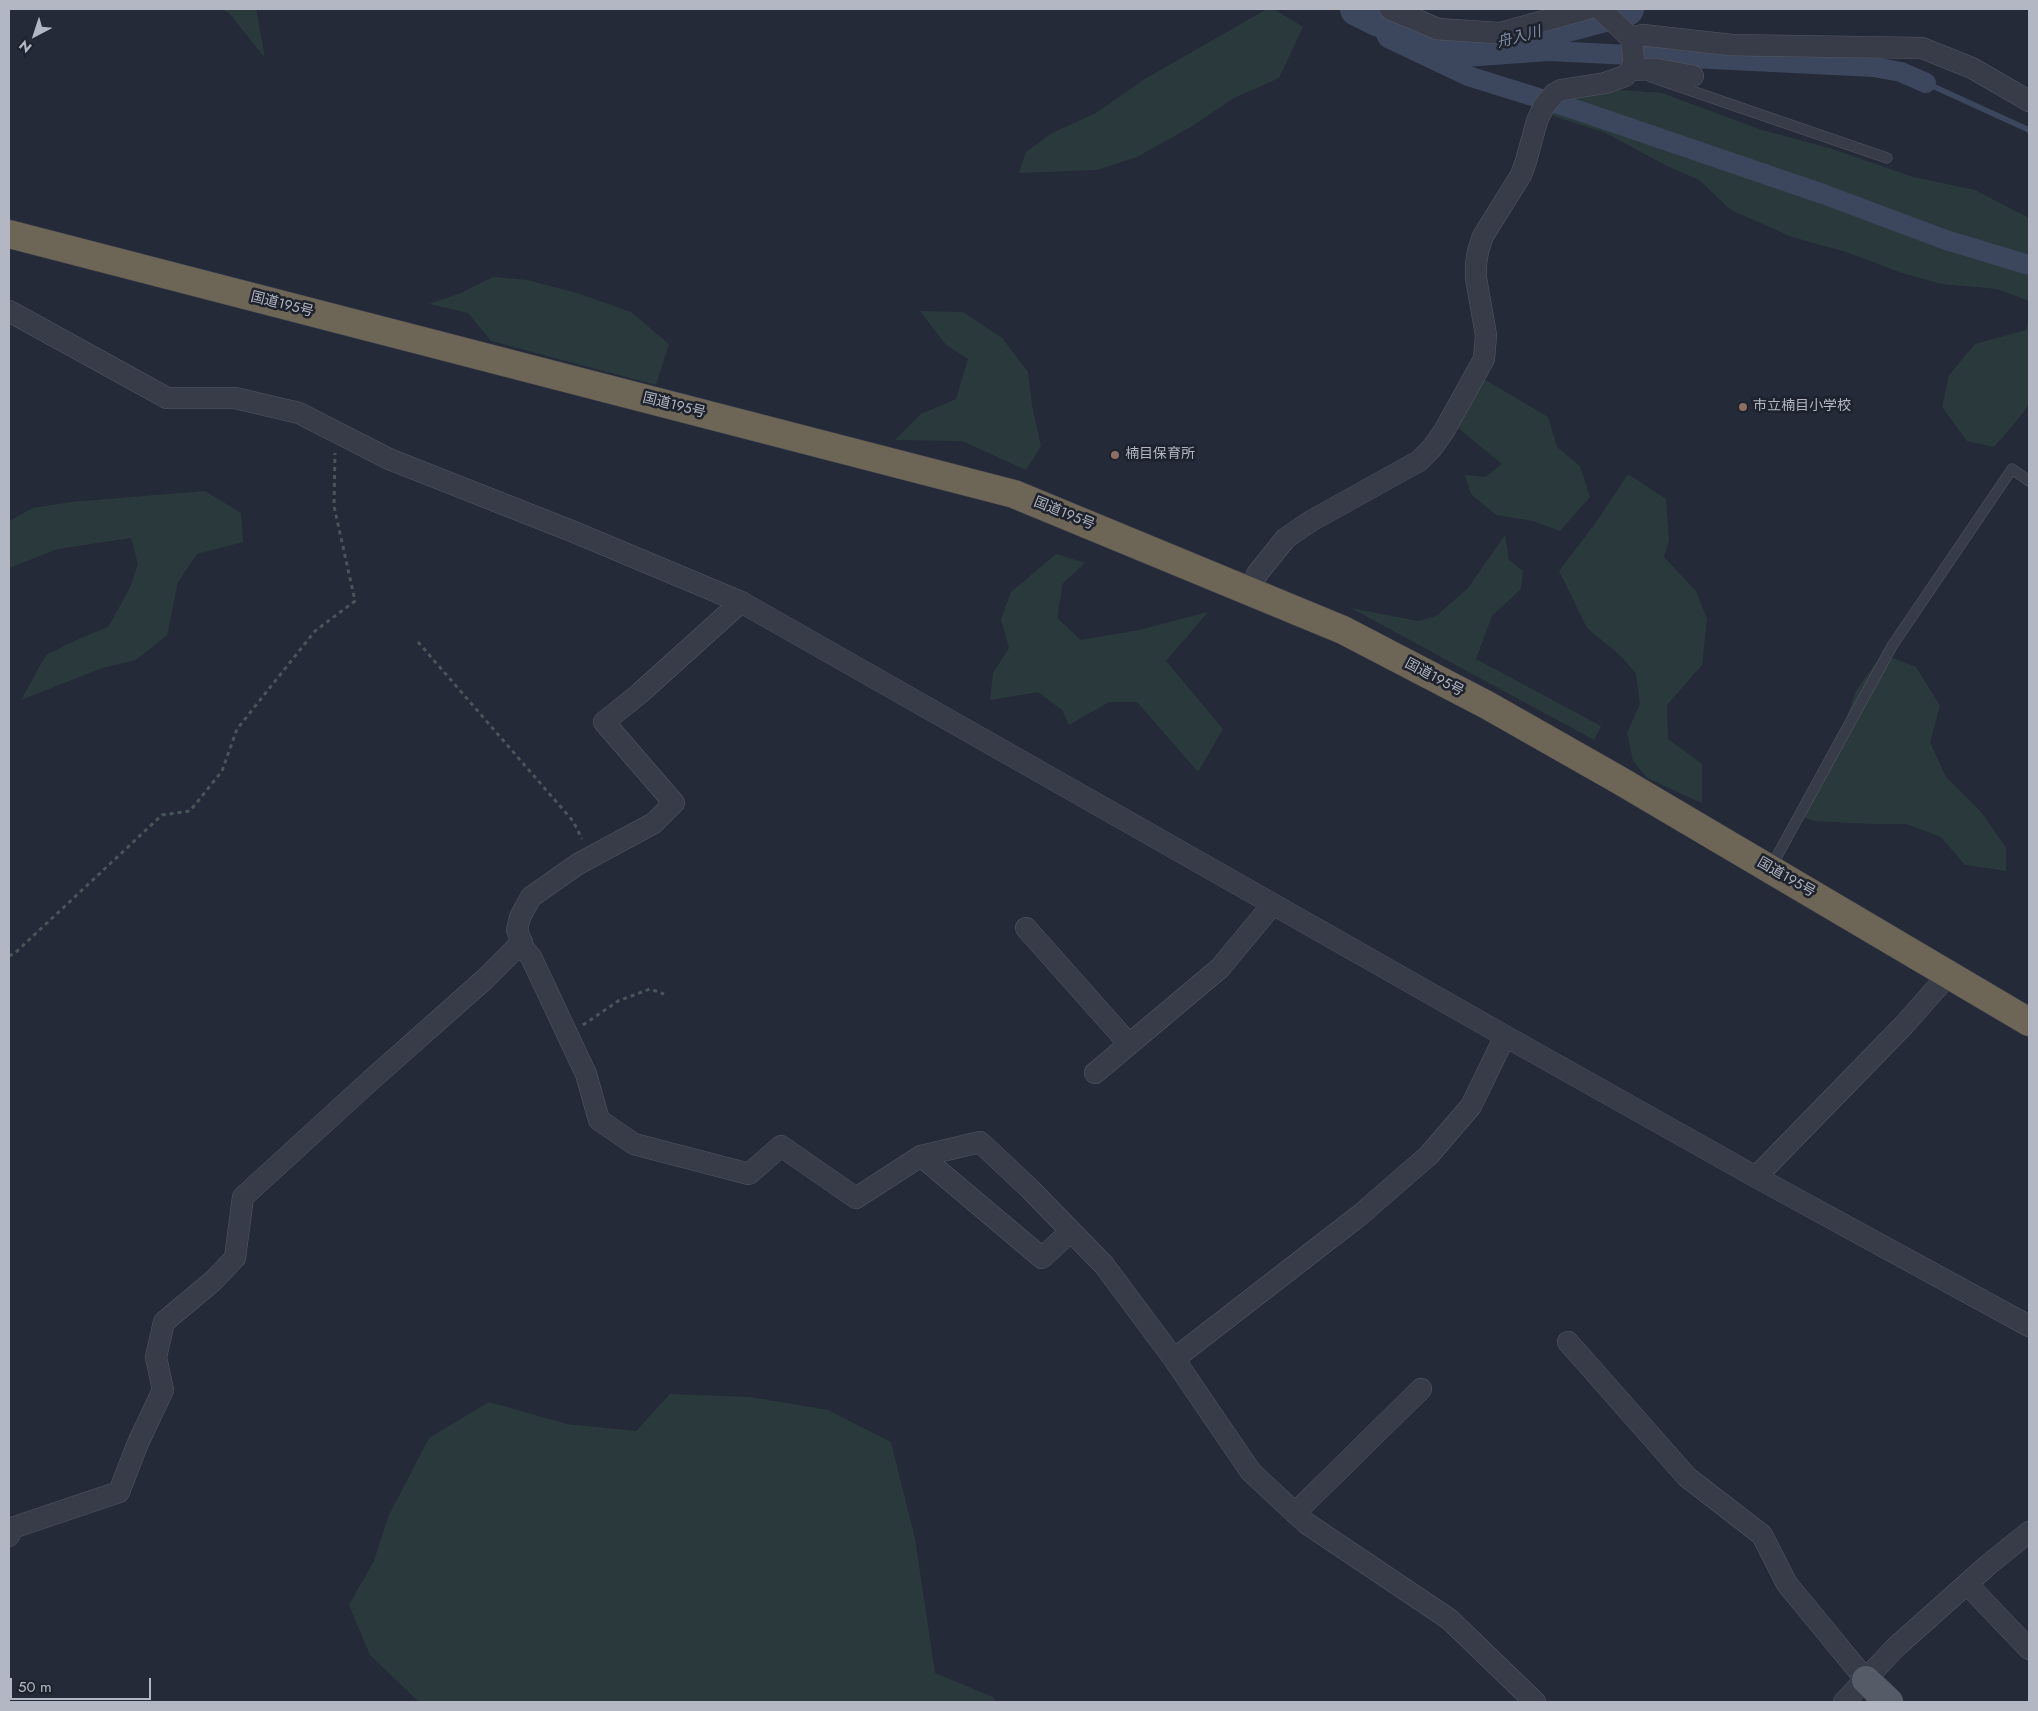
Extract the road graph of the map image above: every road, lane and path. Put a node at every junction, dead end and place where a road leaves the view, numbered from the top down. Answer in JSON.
{"nodes":[{"id":1,"x":1390,"y":9,"type":"edge"},
{"id":2,"x":1599,"y":12,"type":"edge"},
{"id":3,"x":1632,"y":53,"type":"junction"},
{"id":4,"x":1693,"y":76,"type":"dead end"},
{"id":5,"x":2029,"y":101,"type":"edge"},
{"id":6,"x":1887,"y":158,"type":"dead end"},
{"id":7,"x":9,"y":234,"type":"edge"},
{"id":8,"x":9,"y":311,"type":"edge"},
{"id":9,"x":336,"y":432,"type":"junction"},
{"id":10,"x":2029,"y":481,"type":"edge"},
{"id":11,"x":1251,"y":592,"type":"junction"},
{"id":12,"x":741,"y":602,"type":"junction"},
{"id":13,"x":418,"y":642,"type":"dead end"},
{"id":14,"x":591,"y":857,"type":"junction"},
{"id":15,"x":1770,"y":868,"type":"junction"},
{"id":16,"x":1273,"y":904,"type":"junction"},
{"id":17,"x":1026,"y":928,"type":"dead end"},
{"id":18,"x":522,"y":942,"type":"junction"},
{"id":19,"x":9,"y":956,"type":"edge"},
{"id":20,"x":1949,"y":974,"type":"junction"},
{"id":21,"x":664,"y":994,"type":"dead end"},
{"id":22,"x":2029,"y":1022,"type":"edge"},
{"id":23,"x":568,"y":1035,"type":"junction"},
{"id":24,"x":1505,"y":1036,"type":"junction"},
{"id":25,"x":1130,"y":1044,"type":"junction"},
{"id":26,"x":1095,"y":1073,"type":"dead end"},
{"id":27,"x":922,"y":1156,"type":"junction"},
{"id":28,"x":1756,"y":1177,"type":"junction"},
{"id":29,"x":1071,"y":1231,"type":"junction"},
{"id":30,"x":2029,"y":1326,"type":"edge"},
{"id":31,"x":1568,"y":1342,"type":"dead end"},
{"id":32,"x":1174,"y":1359,"type":"junction"},
{"id":33,"x":1421,"y":1389,"type":"dead end"},
{"id":34,"x":1296,"y":1514,"type":"junction"},
{"id":35,"x":2029,"y":1532,"type":"edge"},
{"id":36,"x":9,"y":1536,"type":"edge"},
{"id":37,"x":1968,"y":1585,"type":"junction"},
{"id":38,"x":2029,"y":1650,"type":"edge"},
{"id":39,"x":1866,"y":1680,"type":"junction"},
{"id":40,"x":1535,"y":1702,"type":"edge"},
{"id":41,"x":1844,"y":1702,"type":"edge"},
{"id":42,"x":1889,"y":1702,"type":"edge"}],
"edges":[{"from":1,"to":2,"type":"street"},
{"from":2,"to":3,"type":"street"},
{"from":3,"to":4,"type":"street"},
{"from":3,"to":5,"type":"street"},
{"from":3,"to":6,"type":"lane"},
{"from":3,"to":11,"type":"street"},
{"from":7,"to":11,"type":"highway","name":"国道195号"},
{"from":8,"to":9,"type":"street"},
{"from":9,"to":12,"type":"street"},
{"from":9,"to":19,"type":"path"},
{"from":10,"to":15,"type":"lane"},
{"from":11,"to":15,"type":"highway","name":"国道195号"},
{"from":12,"to":14,"type":"street"},
{"from":12,"to":16,"type":"street"},
{"from":13,"to":14,"type":"path"},
{"from":14,"to":18,"type":"street"},
{"from":15,"to":20,"type":"highway","name":"国道195号"},
{"from":16,"to":24,"type":"street"},
{"from":16,"to":25,"type":"street"},
{"from":17,"to":25,"type":"street"},
{"from":18,"to":23,"type":"street"},
{"from":18,"to":36,"type":"street"},
{"from":20,"to":22,"type":"highway","name":"国道195号"},
{"from":20,"to":28,"type":"street"},
{"from":21,"to":23,"type":"path"},
{"from":23,"to":27,"type":"street"},
{"from":24,"to":28,"type":"street"},
{"from":24,"to":32,"type":"street"},
{"from":25,"to":26,"type":"street"},
{"from":27,"to":29,"type":"street"},
{"from":27,"to":29,"type":"street"},
{"from":28,"to":30,"type":"street"},
{"from":29,"to":32,"type":"street"},
{"from":31,"to":39,"type":"street"},
{"from":32,"to":34,"type":"street"},
{"from":33,"to":34,"type":"street"},
{"from":34,"to":40,"type":"street"},
{"from":35,"to":37,"type":"street"},
{"from":37,"to":38,"type":"street"},
{"from":37,"to":39,"type":"street"},
{"from":39,"to":41,"type":"street"},
{"from":39,"to":42,"type":"main road"}]}
